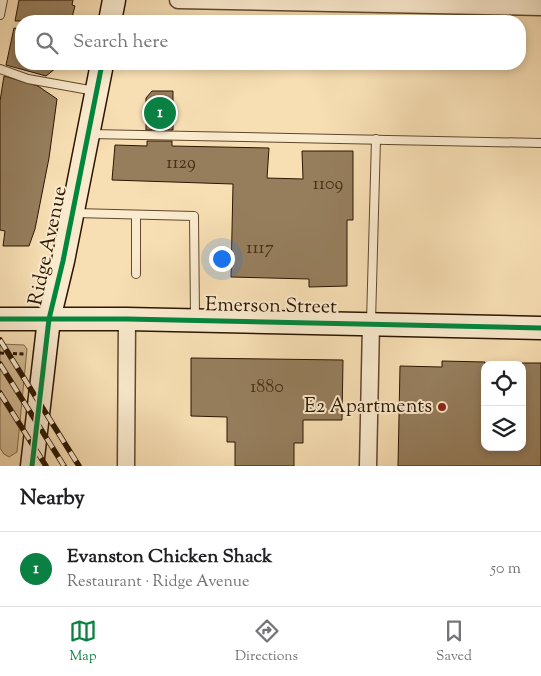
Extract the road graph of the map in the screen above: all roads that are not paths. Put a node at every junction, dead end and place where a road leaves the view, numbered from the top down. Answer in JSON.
{"nodes":[{"id":1,"x":2,"y":0,"type":"edge"},
{"id":2,"x":114,"y":0,"type":"edge"},
{"id":3,"x":178,"y":0,"type":"edge"},
{"id":4,"x":541,"y":7,"type":"edge"},
{"id":5,"x":0,"y":15,"type":"edge"},
{"id":6,"x":111,"y":15,"type":"edge"},
{"id":7,"x":0,"y":69,"type":"edge"},
{"id":8,"x":101,"y":70,"type":"edge"},
{"id":9,"x":96,"y":91,"type":"junction"},
{"id":10,"x":88,"y":134,"type":"junction"},
{"id":11,"x":376,"y":139,"type":"junction"},
{"id":12,"x":541,"y":143,"type":"edge"},
{"id":13,"x":72,"y":213,"type":"junction"},
{"id":14,"x":136,"y":215,"type":"junction"},
{"id":15,"x":136,"y":274,"type":"dead end"},
{"id":16,"x":0,"y":319,"type":"edge"},
{"id":17,"x":49,"y":319,"type":"junction"},
{"id":18,"x":127,"y":319,"type":"junction"},
{"id":19,"x":195,"y":320,"type":"junction"},
{"id":20,"x":371,"y":324,"type":"junction"},
{"id":21,"x":541,"y":328,"type":"edge"},
{"id":22,"x":32,"y":466,"type":"edge"},
{"id":23,"x":126,"y":466,"type":"edge"},
{"id":24,"x":368,"y":466,"type":"edge"}],
"edges":[{"from":1,"to":5,"type":"lane"},
{"from":2,"to":6,"type":"street"},
{"from":3,"to":4,"type":"street"},
{"from":7,"to":9,"type":"lane"},
{"from":8,"to":9,"type":"street","name":"Ridge Avenue"},
{"from":9,"to":10,"type":"street","name":"Ridge Avenue"},
{"from":10,"to":11,"type":"lane"},
{"from":10,"to":13,"type":"street","name":"Ridge Avenue"},
{"from":11,"to":12,"type":"lane"},
{"from":11,"to":20,"type":"lane"},
{"from":13,"to":14,"type":"lane"},
{"from":13,"to":17,"type":"street","name":"Ridge Avenue"},
{"from":14,"to":15,"type":"lane"},
{"from":14,"to":19,"type":"lane"},
{"from":16,"to":17,"type":"street","name":"Emerson Street"},
{"from":17,"to":18,"type":"street","name":"Emerson Street"},
{"from":17,"to":22,"type":"street","name":"Ridge Avenue"},
{"from":18,"to":19,"type":"street","name":"Emerson Street"},
{"from":18,"to":23,"type":"street"},
{"from":19,"to":20,"type":"street","name":"Emerson Street"},
{"from":20,"to":21,"type":"street","name":"Emerson Street"},
{"from":20,"to":24,"type":"street"}]}
